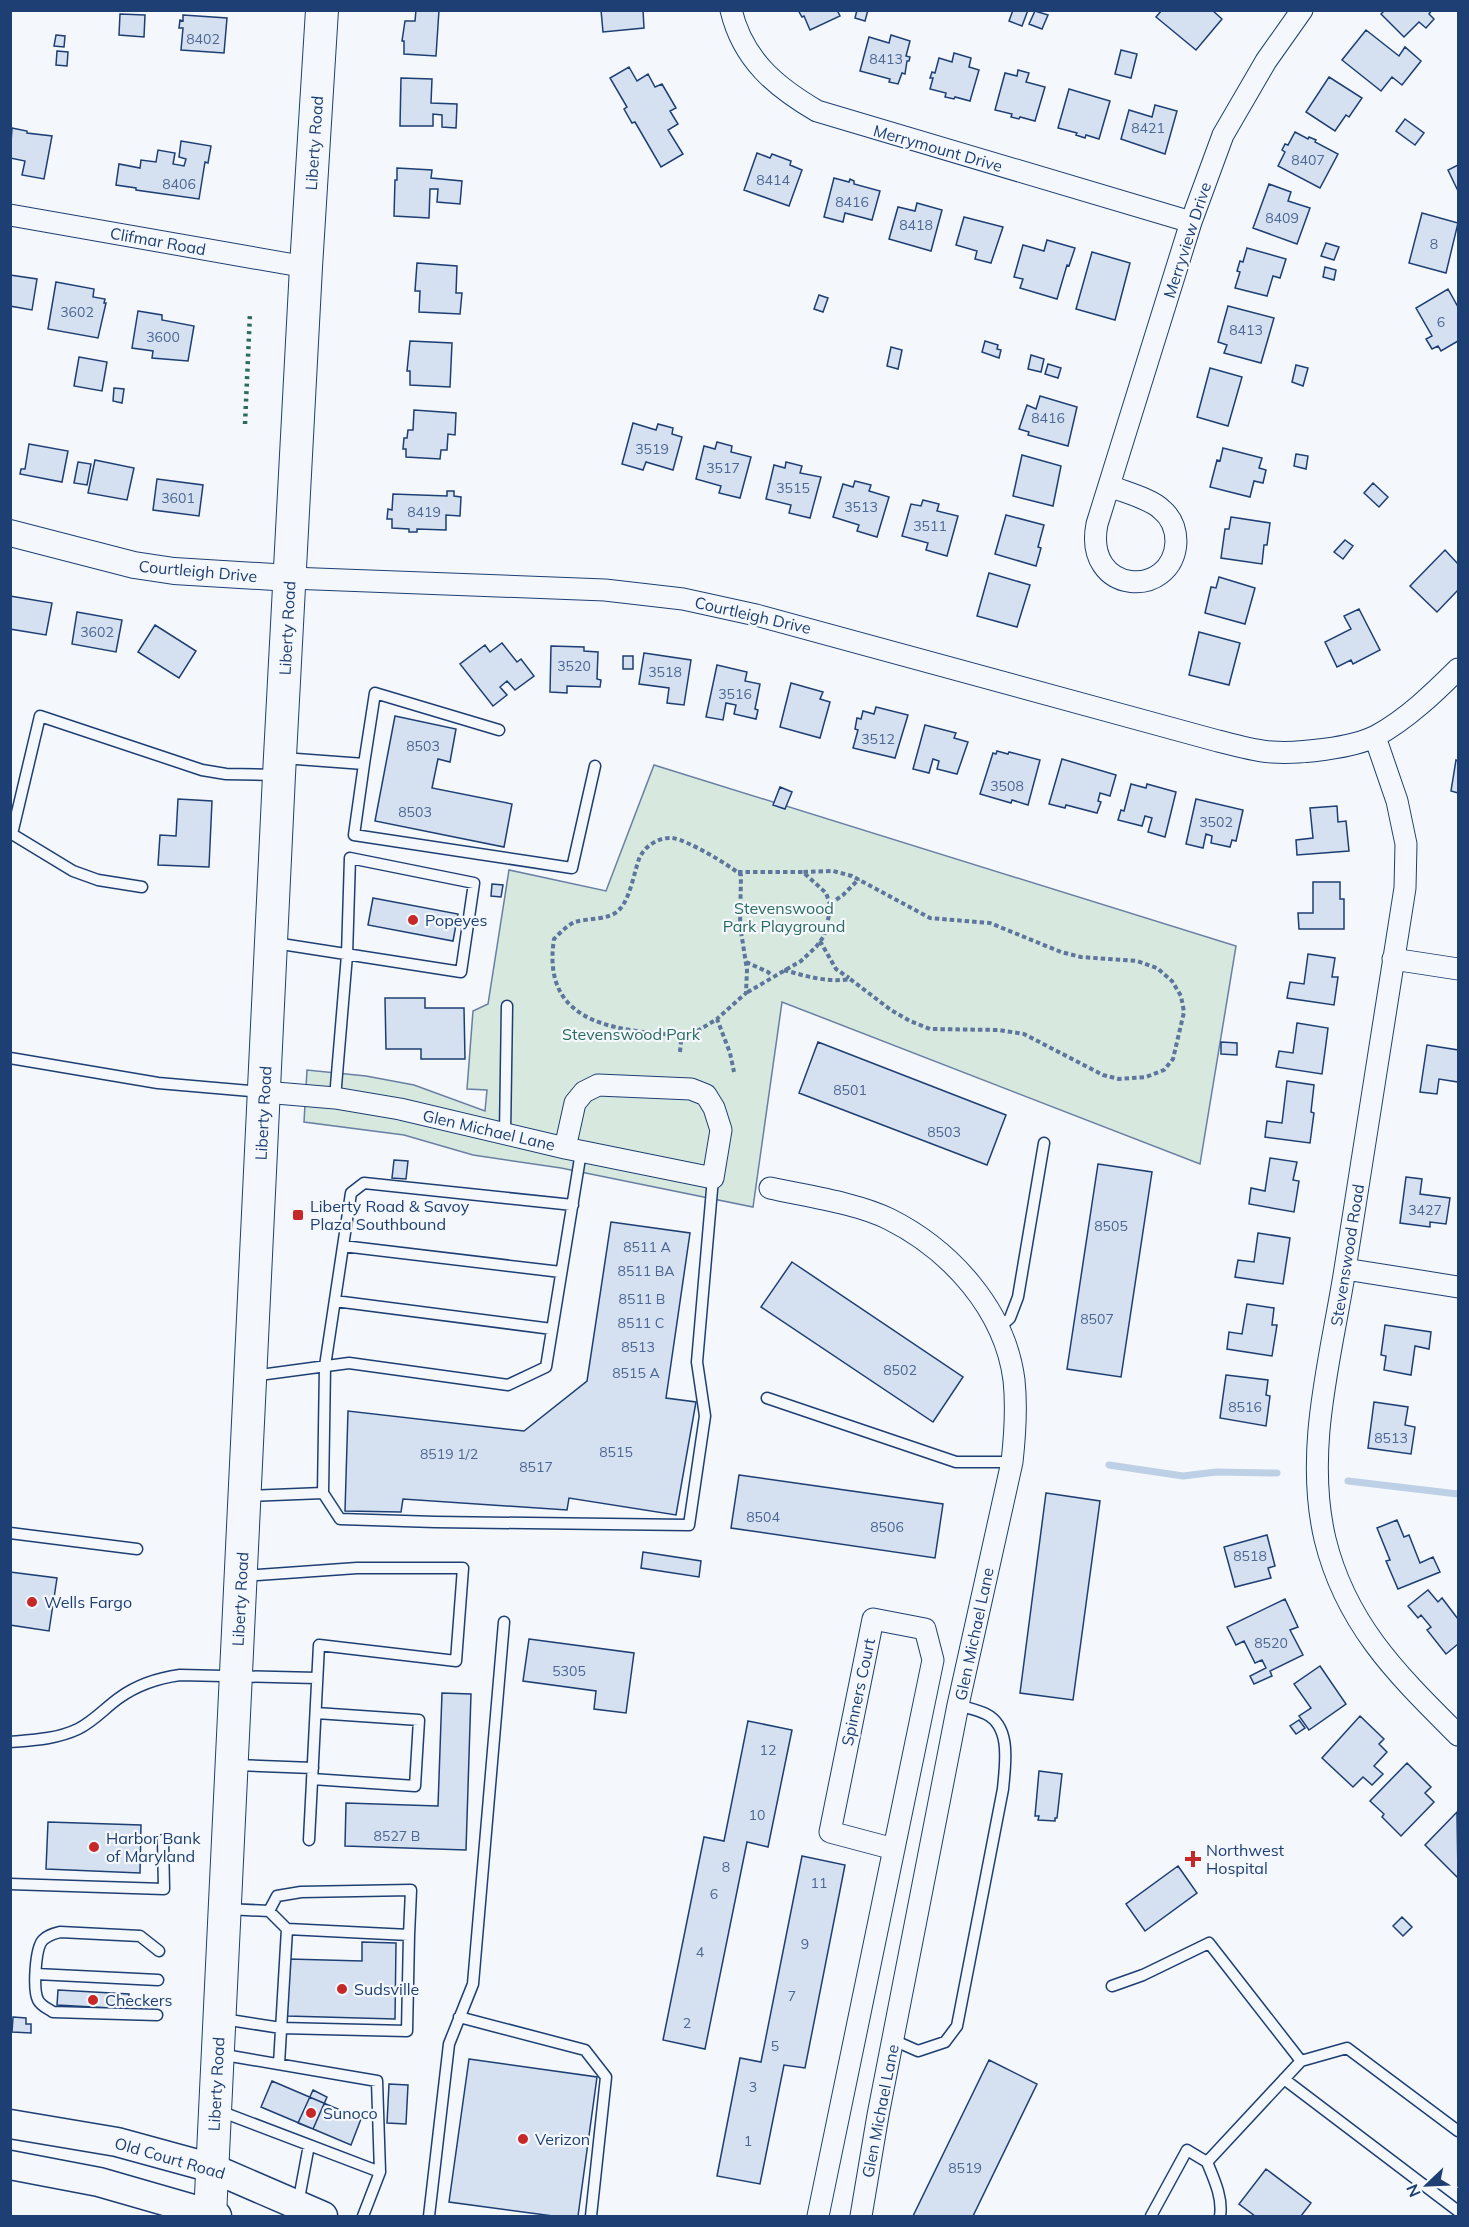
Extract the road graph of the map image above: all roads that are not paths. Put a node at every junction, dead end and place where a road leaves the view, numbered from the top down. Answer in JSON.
{"nodes":[{"id":1,"x":322,"y":10,"type":"edge"},
{"id":2,"x":731,"y":10,"type":"edge"},
{"id":3,"x":1302,"y":10,"type":"edge"},
{"id":4,"x":10,"y":215,"type":"edge"},
{"id":5,"x":1191,"y":222,"type":"junction"},
{"id":6,"x":306,"y":267,"type":"junction"},
{"id":7,"x":1110,"y":486,"type":"junction"},
{"id":8,"x":10,"y":533,"type":"edge"},
{"id":9,"x":290,"y":578,"type":"junction"},
{"id":10,"x":1458,"y":669,"type":"edge"},
{"id":11,"x":500,"y":730,"type":"dead end"},
{"id":12,"x":1375,"y":737,"type":"junction"},
{"id":13,"x":364,"y":764,"type":"junction"},
{"id":14,"x":595,"y":766,"type":"dead end"},
{"id":15,"x":280,"y":767,"type":"junction"},
{"id":16,"x":142,"y":887,"type":"dead end"},
{"id":17,"x":272,"y":943,"type":"junction"},
{"id":18,"x":347,"y":955,"type":"junction"},
{"id":19,"x":1393,"y":959,"type":"junction"},
{"id":20,"x":1458,"y":969,"type":"edge"},
{"id":21,"x":507,"y":1006,"type":"dead end"},
{"id":22,"x":10,"y":1058,"type":"edge"},
{"id":23,"x":264,"y":1092,"type":"junction"},
{"id":24,"x":336,"y":1098,"type":"junction"},
{"id":25,"x":505,"y":1134,"type":"junction"},
{"id":26,"x":1044,"y":1143,"type":"dead end"},
{"id":27,"x":573,"y":1150,"type":"junction"},
{"id":28,"x":713,"y":1178,"type":"junction"},
{"id":29,"x":770,"y":1188,"type":"dead end"},
{"id":30,"x":573,"y":1205,"type":"junction"},
{"id":31,"x":343,"y":1246,"type":"junction"},
{"id":32,"x":1345,"y":1269,"type":"junction"},
{"id":33,"x":561,"y":1272,"type":"junction"},
{"id":34,"x":1458,"y":1287,"type":"edge"},
{"id":35,"x":335,"y":1301,"type":"junction"},
{"id":36,"x":552,"y":1329,"type":"junction"},
{"id":37,"x":998,"y":1330,"type":"junction"},
{"id":38,"x":326,"y":1366,"type":"junction"},
{"id":39,"x":251,"y":1376,"type":"junction"},
{"id":40,"x":767,"y":1398,"type":"dead end"},
{"id":41,"x":1011,"y":1462,"type":"junction"},
{"id":42,"x":323,"y":1493,"type":"junction"},
{"id":43,"x":245,"y":1496,"type":"junction"},
{"id":44,"x":10,"y":1533,"type":"edge"},
{"id":45,"x":138,"y":1549,"type":"dead end"},
{"id":46,"x":241,"y":1576,"type":"junction"},
{"id":47,"x":504,"y":1622,"type":"dead end"},
{"id":48,"x":236,"y":1676,"type":"junction"},
{"id":49,"x":317,"y":1678,"type":"junction"},
{"id":50,"x":958,"y":1706,"type":"junction"},
{"id":51,"x":315,"y":1713,"type":"junction"},
{"id":52,"x":1458,"y":1735,"type":"edge"},
{"id":53,"x":10,"y":1742,"type":"edge"},
{"id":54,"x":232,"y":1765,"type":"junction"},
{"id":55,"x":312,"y":1768,"type":"junction"},
{"id":56,"x":312,"y":1779,"type":"junction"},
{"id":57,"x":163,"y":1840,"type":"dead end"},
{"id":58,"x":309,"y":1840,"type":"dead end"},
{"id":59,"x":894,"y":1849,"type":"junction"},
{"id":60,"x":10,"y":1884,"type":"edge"},
{"id":61,"x":225,"y":1909,"type":"junction"},
{"id":62,"x":269,"y":1911,"type":"junction"},
{"id":63,"x":287,"y":1929,"type":"junction"},
{"id":64,"x":409,"y":1935,"type":"junction"},
{"id":65,"x":159,"y":1951,"type":"dead end"},
{"id":66,"x":36,"y":1974,"type":"junction"},
{"id":67,"x":158,"y":1980,"type":"dead end"},
{"id":68,"x":1112,"y":1986,"type":"dead end"},
{"id":69,"x":157,"y":2015,"type":"dead end"},
{"id":70,"x":220,"y":2018,"type":"junction"},
{"id":71,"x":459,"y":2018,"type":"junction"},
{"id":72,"x":281,"y":2028,"type":"junction"},
{"id":73,"x":893,"y":2040,"type":"junction"},
{"id":74,"x":218,"y":2053,"type":"junction"},
{"id":75,"x":1301,"y":2061,"type":"junction"},
{"id":76,"x":279,"y":2064,"type":"junction"},
{"id":77,"x":1284,"y":2079,"type":"junction"},
{"id":78,"x":215,"y":2109,"type":"junction"},
{"id":79,"x":10,"y":2124,"type":"edge"},
{"id":80,"x":1458,"y":2131,"type":"edge"},
{"id":81,"x":309,"y":2145,"type":"junction"},
{"id":82,"x":1207,"y":2162,"type":"junction"},
{"id":83,"x":10,"y":2165,"type":"edge"},
{"id":84,"x":212,"y":2168,"type":"junction"},
{"id":85,"x":380,"y":2172,"type":"junction"},
{"id":86,"x":311,"y":2210,"type":"edge"},
{"id":87,"x":1458,"y":2211,"type":"edge"},
{"id":88,"x":212,"y":2216,"type":"edge"},
{"id":89,"x":363,"y":2217,"type":"edge"},
{"id":90,"x":429,"y":2217,"type":"edge"},
{"id":91,"x":591,"y":2217,"type":"edge"},
{"id":92,"x":818,"y":2217,"type":"edge"},
{"id":93,"x":861,"y":2217,"type":"edge"},
{"id":94,"x":1150,"y":2217,"type":"edge"},
{"id":95,"x":1220,"y":2217,"type":"edge"}],
"edges":[{"from":1,"to":6,"type":"main road","name":"Liberty Road"},
{"from":2,"to":5,"type":"street","name":"Merrymount Drive"},
{"from":3,"to":5,"type":"street","name":"Merryview Drive"},
{"from":4,"to":6,"type":"street","name":"Clifmar Road"},
{"from":5,"to":7,"type":"street","name":"Merryview Drive"},
{"from":6,"to":9,"type":"main road","name":"Liberty Road"},
{"from":7,"to":7,"type":"street","name":"Merryview Drive"},
{"from":8,"to":9,"type":"street","name":"Courtleigh Drive"},
{"from":9,"to":12,"type":"street","name":"Courtleigh Drive"},
{"from":9,"to":15,"type":"main road","name":"Liberty Road"},
{"from":10,"to":12,"type":"street","name":"Courtleigh Drive"},
{"from":11,"to":13,"type":"lane"},
{"from":12,"to":19,"type":"street","name":"Stevenswood Road"},
{"from":13,"to":14,"type":"lane"},
{"from":13,"to":15,"type":"lane"},
{"from":15,"to":16,"type":"lane"},
{"from":15,"to":17,"type":"main road","name":"Liberty Road"},
{"from":17,"to":18,"type":"lane"},
{"from":17,"to":23,"type":"main road","name":"Liberty Road"},
{"from":18,"to":18,"type":"lane"},
{"from":18,"to":24,"type":"lane"},
{"from":19,"to":20,"type":"street"},
{"from":19,"to":32,"type":"street","name":"Stevenswood Road"},
{"from":21,"to":25,"type":"lane"},
{"from":22,"to":23,"type":"lane"},
{"from":23,"to":24,"type":"street","name":"Glen Michael Lane"},
{"from":23,"to":39,"type":"main road","name":"Liberty Road"},
{"from":24,"to":25,"type":"street","name":"Glen Michael Lane"},
{"from":25,"to":27,"type":"street","name":"Glen Michael Lane"},
{"from":26,"to":37,"type":"lane"},
{"from":27,"to":28,"type":"street","name":"Glen Michael Lane"},
{"from":27,"to":28,"type":"street"},
{"from":27,"to":30,"type":"lane"},
{"from":28,"to":42,"type":"lane"},
{"from":29,"to":37,"type":"street","name":"Glen Michael Lane"},
{"from":30,"to":31,"type":"lane"},
{"from":30,"to":33,"type":"lane"},
{"from":31,"to":33,"type":"lane"},
{"from":31,"to":35,"type":"lane"},
{"from":32,"to":34,"type":"street"},
{"from":32,"to":52,"type":"street","name":"Stevenswood Road"},
{"from":33,"to":36,"type":"lane"},
{"from":35,"to":36,"type":"lane"},
{"from":35,"to":38,"type":"lane"},
{"from":36,"to":38,"type":"lane"},
{"from":37,"to":41,"type":"street","name":"Glen Michael Lane"},
{"from":38,"to":39,"type":"lane"},
{"from":38,"to":42,"type":"lane"},
{"from":39,"to":43,"type":"main road","name":"Liberty Road"},
{"from":40,"to":41,"type":"lane"},
{"from":41,"to":50,"type":"street","name":"Glen Michael Lane"},
{"from":42,"to":43,"type":"lane"},
{"from":43,"to":46,"type":"main road","name":"Liberty Road"},
{"from":44,"to":45,"type":"lane"},
{"from":46,"to":48,"type":"main road","name":"Liberty Road"},
{"from":46,"to":49,"type":"lane"},
{"from":47,"to":71,"type":"lane"},
{"from":48,"to":49,"type":"lane"},
{"from":48,"to":53,"type":"lane"},
{"from":48,"to":54,"type":"main road","name":"Liberty Road"},
{"from":49,"to":51,"type":"lane"},
{"from":50,"to":73,"type":"street","name":"Glen Michael Lane"},
{"from":50,"to":73,"type":"lane"},
{"from":51,"to":55,"type":"lane"},
{"from":51,"to":56,"type":"lane"},
{"from":54,"to":55,"type":"lane"},
{"from":54,"to":61,"type":"main road","name":"Liberty Road"},
{"from":55,"to":56,"type":"lane"},
{"from":56,"to":58,"type":"lane"},
{"from":57,"to":60,"type":"lane"},
{"from":59,"to":59,"type":"street","name":"Spinners Court"},
{"from":59,"to":92,"type":"street","name":"Spinners Court"},
{"from":61,"to":62,"type":"lane"},
{"from":61,"to":70,"type":"main road","name":"Liberty Road"},
{"from":62,"to":63,"type":"lane"},
{"from":62,"to":64,"type":"lane"},
{"from":63,"to":64,"type":"lane"},
{"from":63,"to":72,"type":"lane"},
{"from":64,"to":72,"type":"lane"},
{"from":65,"to":66,"type":"lane"},
{"from":66,"to":67,"type":"lane"},
{"from":66,"to":69,"type":"lane"},
{"from":68,"to":75,"type":"lane"},
{"from":70,"to":72,"type":"lane"},
{"from":70,"to":74,"type":"main road","name":"Liberty Road"},
{"from":71,"to":90,"type":"lane"},
{"from":71,"to":91,"type":"lane"},
{"from":72,"to":76,"type":"lane"},
{"from":73,"to":93,"type":"street","name":"Glen Michael Lane"},
{"from":74,"to":76,"type":"lane"},
{"from":74,"to":78,"type":"main road","name":"Liberty Road"},
{"from":75,"to":77,"type":"lane"},
{"from":75,"to":80,"type":"lane"},
{"from":76,"to":85,"type":"lane"},
{"from":77,"to":82,"type":"lane"},
{"from":77,"to":87,"type":"lane"},
{"from":78,"to":81,"type":"lane"},
{"from":78,"to":84,"type":"main road","name":"Liberty Road"},
{"from":79,"to":84,"type":"main road","name":"Old Court Road"},
{"from":81,"to":85,"type":"lane"},
{"from":81,"to":86,"type":"lane"},
{"from":82,"to":94,"type":"lane"},
{"from":82,"to":95,"type":"lane"},
{"from":83,"to":88,"type":"main road"},
{"from":84,"to":86,"type":"main road","name":"Old Court Road"},
{"from":84,"to":88,"type":"main road","name":"Liberty Road"},
{"from":85,"to":89,"type":"lane"}]}
